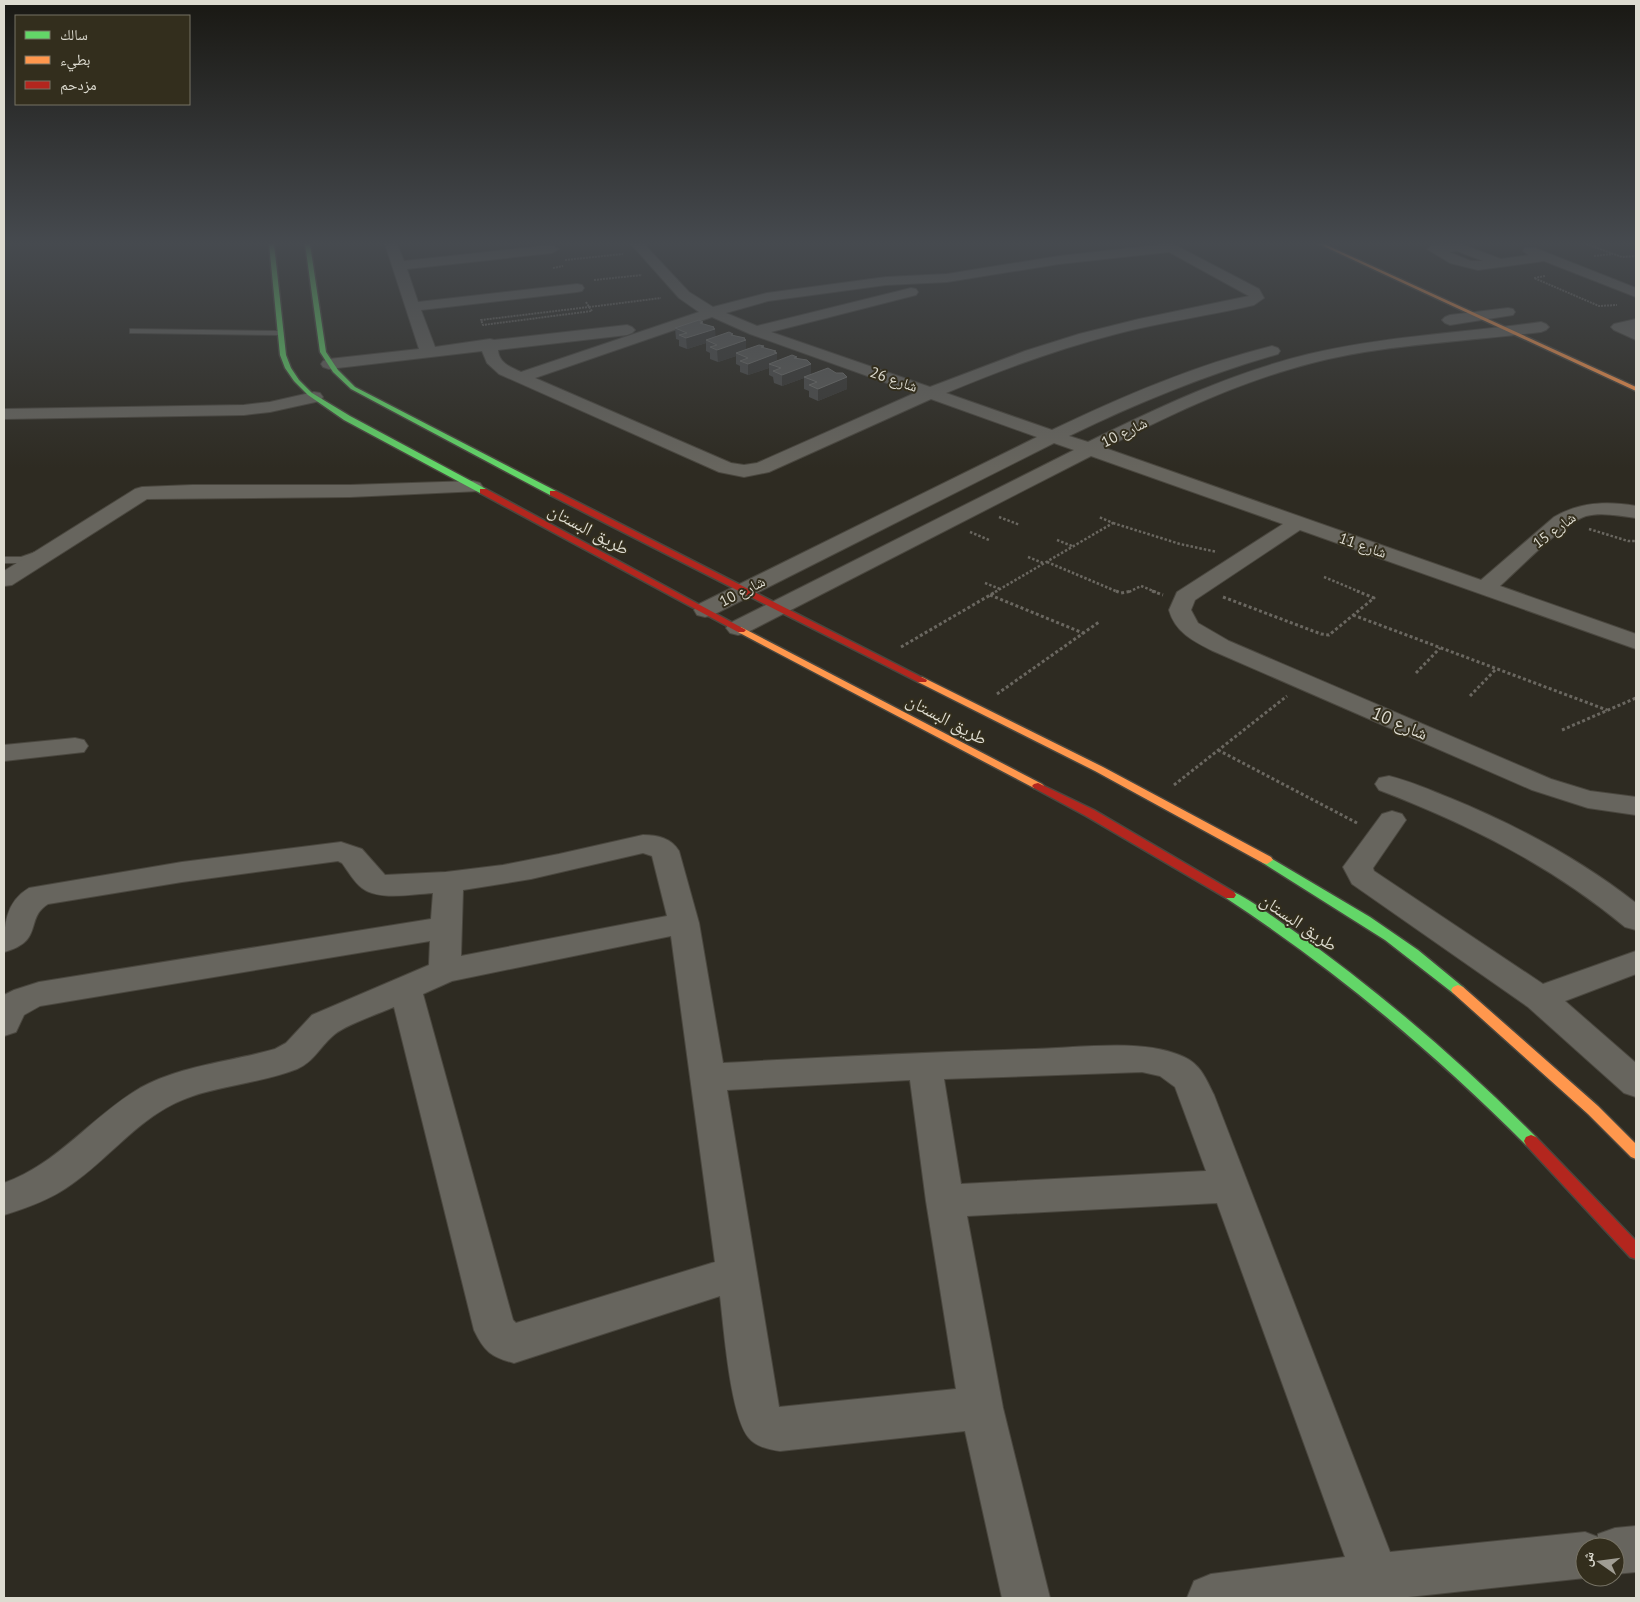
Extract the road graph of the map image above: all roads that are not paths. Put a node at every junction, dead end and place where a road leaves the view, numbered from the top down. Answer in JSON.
{"nodes":[{"id":1,"x":279,"y":319,"type":"edge"},
{"id":2,"x":317,"y":319,"type":"edge"},
{"id":3,"x":417,"y":319,"type":"edge"},
{"id":4,"x":693,"y":319,"type":"edge"},
{"id":5,"x":727,"y":319,"type":"edge"},
{"id":6,"x":807,"y":319,"type":"edge"},
{"id":7,"x":1163,"y":319,"type":"edge"},
{"id":8,"x":1445,"y":319,"type":"edge"},
{"id":9,"x":1512,"y":319,"type":"edge"},
{"id":10,"x":1525,"y":323,"type":"junction"},
{"id":11,"x":1636,"y":324,"type":"edge"},
{"id":12,"x":663,"y":329,"type":"junction"},
{"id":13,"x":133,"y":331,"type":"dead end"},
{"id":14,"x":755,"y":331,"type":"junction"},
{"id":15,"x":280,"y":333,"type":"junction"},
{"id":16,"x":1636,"y":335,"type":"edge"},
{"id":17,"x":490,"y":344,"type":"junction"},
{"id":18,"x":428,"y":352,"type":"junction"},
{"id":19,"x":329,"y":364,"type":"junction"},
{"id":20,"x":520,"y":378,"type":"junction"},
{"id":21,"x":1636,"y":389,"type":"edge"},
{"id":22,"x":932,"y":392,"type":"junction"},
{"id":23,"x":314,"y":397,"type":"junction"},
{"id":24,"x":4,"y":414,"type":"edge"},
{"id":25,"x":1052,"y":436,"type":"junction"},
{"id":26,"x":1089,"y":449,"type":"junction"},
{"id":27,"x":473,"y":487,"type":"junction"},
{"id":28,"x":139,"y":494,"type":"junction"},
{"id":29,"x":1636,"y":512,"type":"edge"},
{"id":30,"x":1298,"y":523,"type":"junction"},
{"id":31,"x":4,"y":560,"type":"edge"},
{"id":32,"x":4,"y":580,"type":"edge"},
{"id":33,"x":1485,"y":588,"type":"junction"},
{"id":34,"x":745,"y":590,"type":"junction"},
{"id":35,"x":780,"y":607,"type":"junction"},
{"id":36,"x":705,"y":610,"type":"junction"},
{"id":37,"x":738,"y":628,"type":"junction"},
{"id":38,"x":1636,"y":642,"type":"edge"},
{"id":39,"x":75,"y":746,"type":"dead end"},
{"id":40,"x":4,"y":753,"type":"edge"},
{"id":41,"x":1389,"y":784,"type":"dead end"},
{"id":42,"x":1636,"y":806,"type":"edge"},
{"id":43,"x":1386,"y":828,"type":"road end"},
{"id":44,"x":448,"y":883,"type":"junction"},
{"id":45,"x":1636,"y":919,"type":"edge"},
{"id":46,"x":684,"y":922,"type":"junction"},
{"id":47,"x":446,"y":928,"type":"junction"},
{"id":48,"x":4,"y":941,"type":"edge"},
{"id":49,"x":1636,"y":962,"type":"edge"},
{"id":50,"x":445,"y":970,"type":"junction"},
{"id":51,"x":405,"y":987,"type":"junction"},
{"id":52,"x":1540,"y":998,"type":"junction"},
{"id":53,"x":4,"y":1023,"type":"edge"},
{"id":54,"x":925,"y":1066,"type":"junction"},
{"id":55,"x":708,"y":1077,"type":"junction"},
{"id":56,"x":1636,"y":1083,"type":"edge"},
{"id":57,"x":1636,"y":1153,"type":"edge"},
{"id":58,"x":1228,"y":1186,"type":"junction"},
{"id":59,"x":4,"y":1199,"type":"edge"},
{"id":60,"x":945,"y":1201,"type":"junction"},
{"id":61,"x":1636,"y":1252,"type":"edge"},
{"id":62,"x":737,"y":1273,"type":"junction"},
{"id":63,"x":981,"y":1408,"type":"junction"},
{"id":64,"x":1575,"y":1556,"type":"edge"},
{"id":65,"x":1376,"y":1577,"type":"junction"},
{"id":66,"x":1026,"y":1598,"type":"edge"},
{"id":67,"x":1211,"y":1598,"type":"edge"}],
"edges":[{"from":1,"to":15,"type":"main road","name":"طريق البستان"},
{"from":2,"to":19,"type":"main road","name":"طريق البستان"},
{"from":3,"to":18,"type":"street"},
{"from":4,"to":12,"type":"street"},
{"from":5,"to":14,"type":"street","name":"شارع 26"},
{"from":6,"to":14,"type":"street"},
{"from":7,"to":22,"type":"street"},
{"from":8,"to":25,"type":"street","name":"شارع 10"},
{"from":9,"to":10,"type":"street","name":"شارع 10"},
{"from":10,"to":21,"type":"main road"},
{"from":10,"to":26,"type":"street","name":"شارع 10"},
{"from":11,"to":16,"type":"street"},
{"from":12,"to":17,"type":"street"},
{"from":12,"to":20,"type":"street"},
{"from":13,"to":15,"type":"lane"},
{"from":14,"to":22,"type":"street","name":"شارع 26"},
{"from":15,"to":23,"type":"main road","name":"طريق البستان"},
{"from":17,"to":18,"type":"street"},
{"from":17,"to":20,"type":"street"},
{"from":18,"to":19,"type":"street"},
{"from":19,"to":34,"type":"main road","name":"طريق البستان"},
{"from":20,"to":22,"type":"street"},
{"from":22,"to":25,"type":"street","name":"شارع 26"},
{"from":23,"to":24,"type":"street"},
{"from":23,"to":27,"type":"main road","name":"طريق البستان"},
{"from":25,"to":26,"type":"street","name":"شارع 26"},
{"from":25,"to":34,"type":"street","name":"شارع 10"},
{"from":26,"to":30,"type":"street","name":"شارع 11"},
{"from":26,"to":35,"type":"street","name":"شارع 10"},
{"from":27,"to":28,"type":"street"},
{"from":27,"to":36,"type":"main road","name":"طريق البستان"},
{"from":28,"to":31,"type":"lane"},
{"from":28,"to":32,"type":"street"},
{"from":29,"to":33,"type":"street","name":"شارع 15"},
{"from":30,"to":33,"type":"street","name":"شارع 11"},
{"from":30,"to":42,"type":"street","name":"شارع 10"},
{"from":33,"to":38,"type":"street","name":"شارع 11"},
{"from":34,"to":35,"type":"main road","name":"طريق البستان"},
{"from":34,"to":36,"type":"street","name":"شارع 10"},
{"from":35,"to":37,"type":"street","name":"شارع 10"},
{"from":35,"to":57,"type":"main road","name":"طريق البستان"},
{"from":36,"to":37,"type":"main road","name":"طريق البستان"},
{"from":37,"to":61,"type":"main road","name":"طريق البستان"},
{"from":39,"to":40,"type":"street"},
{"from":41,"to":45,"type":"street"},
{"from":43,"to":52,"type":"street"},
{"from":44,"to":46,"type":"street"},
{"from":44,"to":47,"type":"street"},
{"from":44,"to":48,"type":"street"},
{"from":46,"to":50,"type":"street"},
{"from":46,"to":55,"type":"street"},
{"from":47,"to":50,"type":"street"},
{"from":47,"to":53,"type":"street"},
{"from":49,"to":52,"type":"street"},
{"from":50,"to":51,"type":"street"},
{"from":51,"to":59,"type":"street"},
{"from":51,"to":62,"type":"street"},
{"from":52,"to":56,"type":"street"},
{"from":54,"to":55,"type":"street"},
{"from":54,"to":58,"type":"street"},
{"from":54,"to":60,"type":"street"},
{"from":55,"to":62,"type":"street"},
{"from":58,"to":60,"type":"street"},
{"from":58,"to":65,"type":"street"},
{"from":60,"to":63,"type":"street"},
{"from":62,"to":63,"type":"street"},
{"from":63,"to":66,"type":"street"},
{"from":64,"to":65,"type":"street"},
{"from":65,"to":67,"type":"street"}]}
